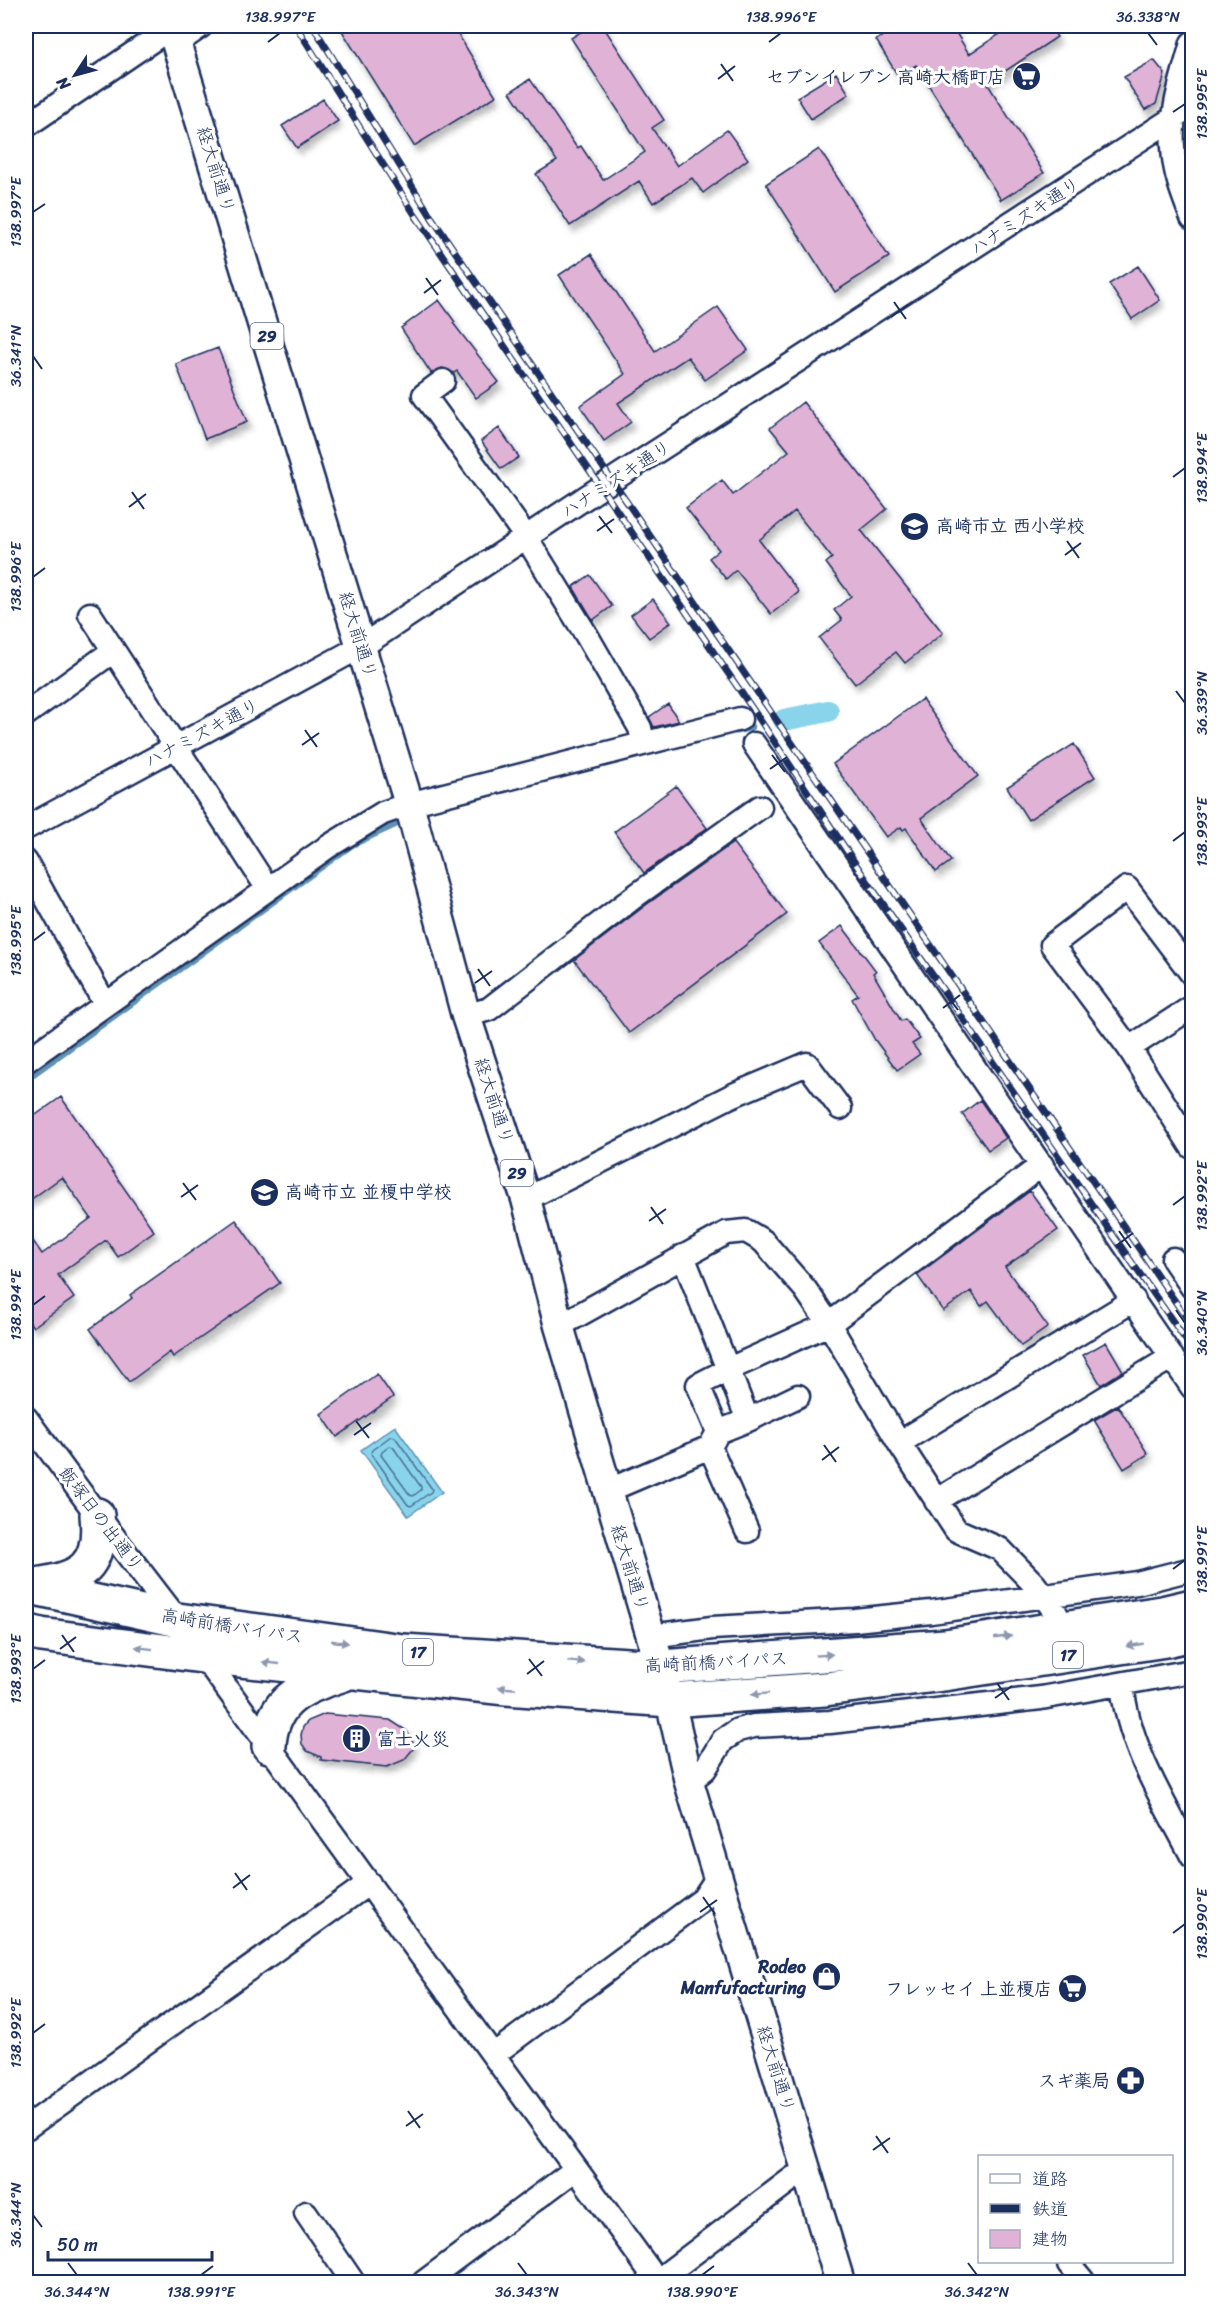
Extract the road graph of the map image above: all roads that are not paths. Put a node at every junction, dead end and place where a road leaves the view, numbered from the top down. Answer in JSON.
{"nodes":[{"id":1,"x":201,"y":26,"type":"edge"},
{"id":2,"x":173,"y":32,"type":"edge"},
{"id":3,"x":1192,"y":43,"type":"edge"},
{"id":4,"x":1184,"y":113,"type":"edge"},
{"id":5,"x":26,"y":126,"type":"edge"},
{"id":6,"x":1192,"y":218,"type":"edge"},
{"id":7,"x":443,"y":381,"type":"dead end"},
{"id":8,"x":526,"y":537,"type":"junction"},
{"id":9,"x":90,"y":614,"type":"dead end"},
{"id":10,"x":362,"y":646,"type":"junction"},
{"id":11,"x":113,"y":651,"type":"junction"},
{"id":12,"x":26,"y":714,"type":"edge"},
{"id":13,"x":740,"y":719,"type":"dead end"},
{"id":14,"x":643,"y":742,"type":"junction"},
{"id":15,"x":754,"y":744,"type":"dead end"},
{"id":16,"x":175,"y":747,"type":"junction"},
{"id":17,"x":409,"y":804,"type":"junction"},
{"id":18,"x":760,"y":807,"type":"dead end"},
{"id":19,"x":26,"y":828,"type":"edge"},
{"id":20,"x":26,"y":862,"type":"edge"},
{"id":21,"x":268,"y":889,"type":"junction"},
{"id":22,"x":1192,"y":974,"type":"edge"},
{"id":23,"x":105,"y":1004,"type":"junction"},
{"id":24,"x":1192,"y":1007,"type":"edge"},
{"id":25,"x":466,"y":1016,"type":"junction"},
{"id":26,"x":1129,"y":1048,"type":"junction"},
{"id":27,"x":26,"y":1062,"type":"edge"},
{"id":28,"x":840,"y":1108,"type":"dead end"},
{"id":29,"x":1192,"y":1146,"type":"edge"},
{"id":30,"x":1042,"y":1165,"type":"junction"},
{"id":31,"x":526,"y":1199,"type":"junction"},
{"id":32,"x":683,"y":1256,"type":"junction"},
{"id":33,"x":1173,"y":1259,"type":"dead end"},
{"id":34,"x":1192,"y":1287,"type":"edge"},
{"id":35,"x":1134,"y":1300,"type":"junction"},
{"id":36,"x":829,"y":1324,"type":"junction"},
{"id":37,"x":559,"y":1326,"type":"junction"},
{"id":38,"x":1172,"y":1357,"type":"junction"},
{"id":39,"x":729,"y":1369,"type":"junction"},
{"id":40,"x":1192,"y":1387,"type":"edge"},
{"id":41,"x":798,"y":1396,"type":"dead end"},
{"id":42,"x":26,"y":1418,"type":"edge"},
{"id":43,"x":748,"y":1420,"type":"junction"},
{"id":44,"x":714,"y":1439,"type":"junction"},
{"id":45,"x":899,"y":1443,"type":"junction"},
{"id":46,"x":607,"y":1491,"type":"junction"},
{"id":47,"x":936,"y":1501,"type":"junction"},
{"id":48,"x":97,"y":1515,"type":"junction"},
{"id":49,"x":747,"y":1531,"type":"dead end"},
{"id":50,"x":1192,"y":1569,"type":"edge"},
{"id":51,"x":26,"y":1586,"type":"edge"},
{"id":52,"x":1051,"y":1605,"type":"junction"},
{"id":53,"x":1192,"y":1606,"type":"edge"},
{"id":54,"x":178,"y":1620,"type":"junction"},
{"id":55,"x":26,"y":1631,"type":"edge"},
{"id":56,"x":1192,"y":1634,"type":"edge"},
{"id":57,"x":651,"y":1636,"type":"junction"},
{"id":58,"x":202,"y":1656,"type":"junction"},
{"id":59,"x":661,"y":1667,"type":"junction"},
{"id":60,"x":351,"y":1671,"type":"junction"},
{"id":61,"x":1192,"y":1671,"type":"edge"},
{"id":62,"x":1122,"y":1684,"type":"junction"},
{"id":63,"x":670,"y":1700,"type":"junction"},
{"id":64,"x":269,"y":1746,"type":"junction"},
{"id":65,"x":689,"y":1782,"type":"junction"},
{"id":66,"x":1192,"y":1856,"type":"edge"},
{"id":67,"x":717,"y":1878,"type":"junction"},
{"id":68,"x":369,"y":1883,"type":"junction"},
{"id":69,"x":493,"y":2055,"type":"junction"},
{"id":70,"x":26,"y":2128,"type":"edge"},
{"id":71,"x":576,"y":2169,"type":"junction"},
{"id":72,"x":808,"y":2173,"type":"junction"},
{"id":73,"x":306,"y":2213,"type":"dead end"},
{"id":74,"x":1069,"y":2264,"type":"dead end"},
{"id":75,"x":658,"y":2282,"type":"edge"},
{"id":76,"x":353,"y":2283,"type":"edge"},
{"id":77,"x":424,"y":2283,"type":"edge"},
{"id":78,"x":840,"y":2283,"type":"edge"},
{"id":79,"x":1084,"y":2283,"type":"edge"}],
"edges":[{"from":1,"to":2,"type":"street"},
{"from":2,"to":5,"type":"street"},
{"from":2,"to":10,"type":"main road","name":"経大前通り","number":"29"},
{"from":3,"to":4,"type":"street"},
{"from":4,"to":6,"type":"street"},
{"from":4,"to":8,"type":"street","name":"ハナミズキ通り"},
{"from":7,"to":8,"type":"street"},
{"from":8,"to":10,"type":"street","name":"ハナミズキ通り"},
{"from":8,"to":14,"type":"street"},
{"from":9,"to":11,"type":"street"},
{"from":10,"to":16,"type":"street","name":"ハナミズキ通り"},
{"from":10,"to":17,"type":"main road","name":"経大前通り","number":"29"},
{"from":11,"to":12,"type":"street"},
{"from":11,"to":16,"type":"street"},
{"from":13,"to":14,"type":"street"},
{"from":14,"to":17,"type":"street"},
{"from":15,"to":30,"type":"street"},
{"from":16,"to":19,"type":"street","name":"ハナミズキ通り"},
{"from":16,"to":21,"type":"street"},
{"from":17,"to":21,"type":"street"},
{"from":17,"to":25,"type":"main road","name":"経大前通り","number":"29"},
{"from":18,"to":25,"type":"street"},
{"from":20,"to":23,"type":"street"},
{"from":21,"to":23,"type":"street"},
{"from":22,"to":26,"type":"street"},
{"from":23,"to":27,"type":"street"},
{"from":24,"to":26,"type":"street"},
{"from":25,"to":31,"type":"main road","name":"経大前通り","number":"29"},
{"from":26,"to":29,"type":"street"},
{"from":28,"to":31,"type":"street"},
{"from":30,"to":35,"type":"street"},
{"from":30,"to":36,"type":"street"},
{"from":31,"to":37,"type":"main road","name":"経大前通り","number":"29"},
{"from":32,"to":36,"type":"street"},
{"from":32,"to":37,"type":"street"},
{"from":32,"to":39,"type":"street"},
{"from":33,"to":34,"type":"street"},
{"from":35,"to":38,"type":"street"},
{"from":35,"to":45,"type":"street"},
{"from":36,"to":39,"type":"street"},
{"from":36,"to":45,"type":"street"},
{"from":37,"to":46,"type":"main road","name":"経大前通り","number":"29"},
{"from":38,"to":40,"type":"street"},
{"from":38,"to":47,"type":"street"},
{"from":39,"to":43,"type":"street"},
{"from":39,"to":44,"type":"street"},
{"from":41,"to":43,"type":"street"},
{"from":42,"to":48,"type":"street","name":"飯塚日の出通り"},
{"from":43,"to":44,"type":"street"},
{"from":44,"to":46,"type":"street"},
{"from":44,"to":49,"type":"street"},
{"from":45,"to":47,"type":"street"},
{"from":46,"to":57,"type":"main road","name":"経大前通り","number":"29"},
{"from":47,"to":52,"type":"street"},
{"from":48,"to":51,"type":"highway"},
{"from":48,"to":54,"type":"street","name":"飯塚日の出通り"},
{"from":50,"to":52,"type":"street"},
{"from":51,"to":54,"type":"highway","name":"高崎前橋バイパス","number":"17"},
{"from":52,"to":57,"type":"street"},
{"from":59,"to":53,"type":"highway","name":"高崎前橋バイパス","number":"17","one_way":true},
{"from":54,"to":58,"type":"street","name":"飯塚日の出通り"},
{"from":54,"to":59,"type":"highway","name":"高崎前橋バイパス","number":"17","one_way":true},
{"from":58,"to":55,"type":"highway","name":"高崎前橋バイパス","number":"17","one_way":true},
{"from":56,"to":63,"type":"highway","name":"高崎前橋バイパス","number":"17","one_way":true},
{"from":57,"to":59,"type":"main road","name":"経大前通り","number":"29"},
{"from":60,"to":58,"type":"highway","name":"高崎前橋バイパス","number":"17","one_way":true},
{"from":58,"to":64,"type":"street","name":"飯塚日の出通り"},
{"from":59,"to":63,"type":"main road","name":"経大前通り","number":"29"},
{"from":63,"to":60,"type":"highway","name":"高崎前橋バイパス","number":"17","one_way":true},
{"from":60,"to":64,"type":"highway"},
{"from":61,"to":62,"type":"street"},
{"from":62,"to":65,"type":"street"},
{"from":62,"to":66,"type":"street"},
{"from":63,"to":65,"type":"main road","name":"経大前通り","number":"29"},
{"from":64,"to":68,"type":"street","name":"飯塚日の出通り"},
{"from":65,"to":67,"type":"main road","name":"経大前通り","number":"29"},
{"from":67,"to":69,"type":"street"},
{"from":67,"to":72,"type":"main road","name":"経大前通り","number":"29"},
{"from":68,"to":69,"type":"street","name":"飯塚日の出通り"},
{"from":68,"to":70,"type":"street"},
{"from":69,"to":71,"type":"street","name":"飯塚日の出通り"},
{"from":71,"to":75,"type":"street","name":"飯塚日の出通り"},
{"from":71,"to":77,"type":"street"},
{"from":72,"to":75,"type":"street"},
{"from":72,"to":78,"type":"main road","name":"経大前通り","number":"29"},
{"from":73,"to":76,"type":"street"},
{"from":74,"to":79,"type":"street"}]}
